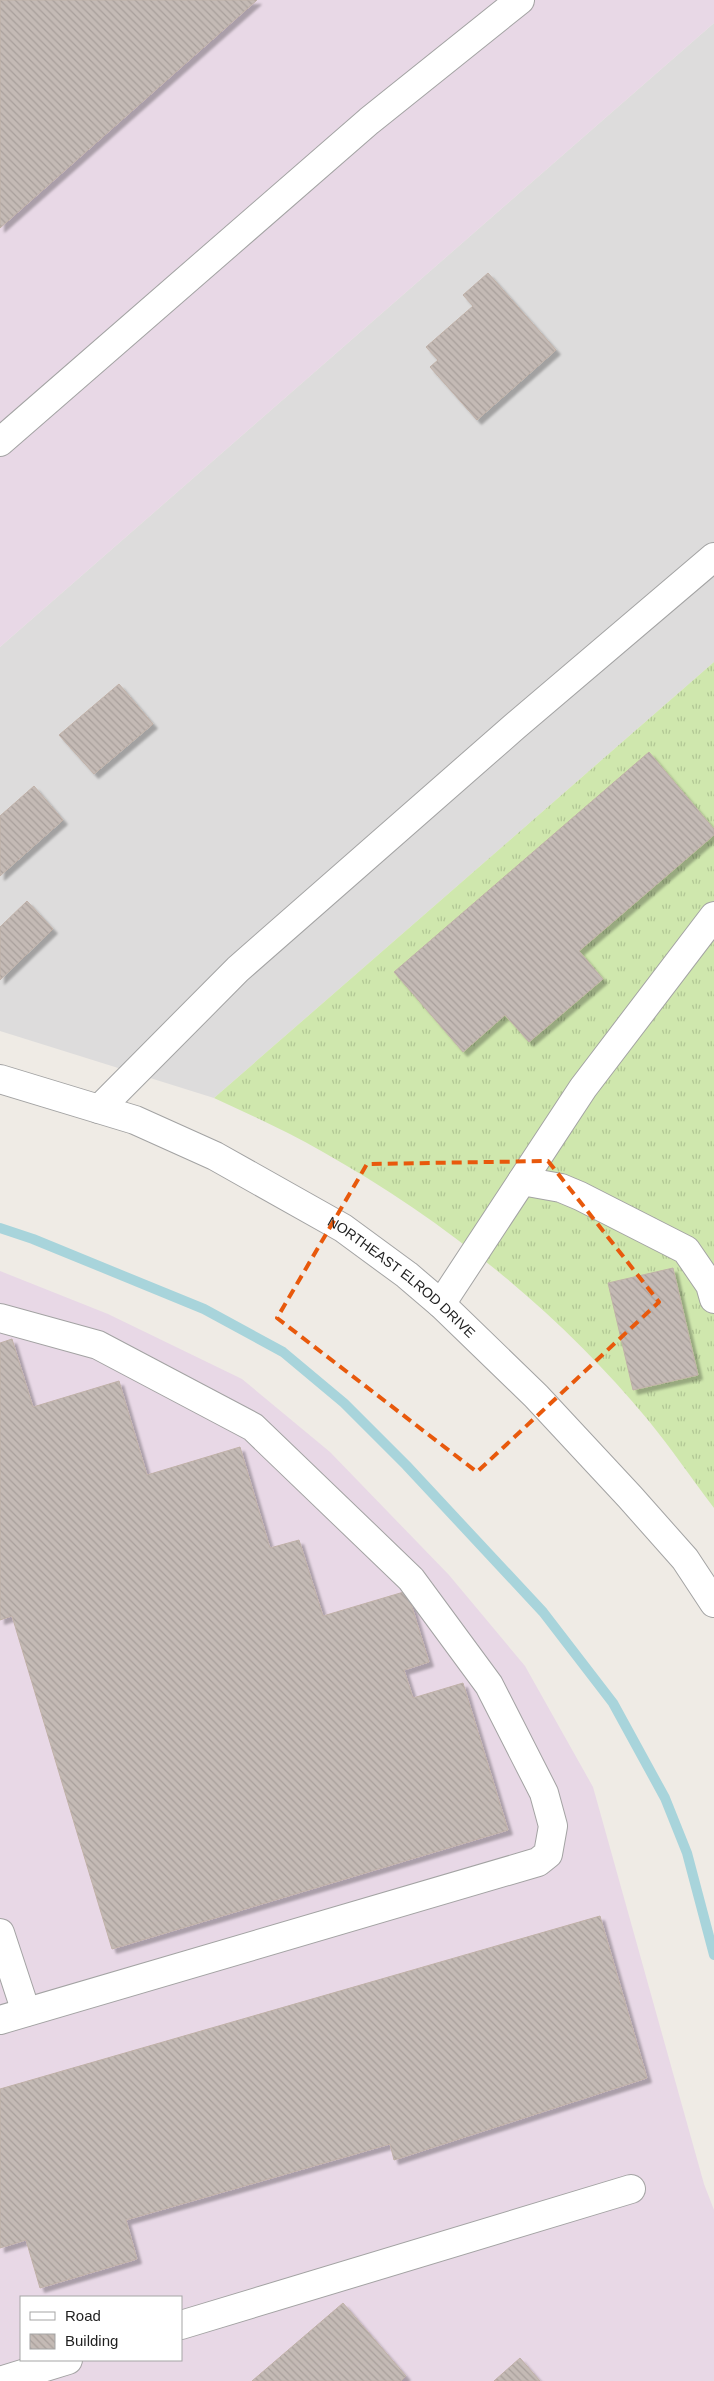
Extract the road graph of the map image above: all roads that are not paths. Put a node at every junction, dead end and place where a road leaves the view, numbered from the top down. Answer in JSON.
{"nodes":[{"id":1,"x":520,"y":0,"type":"edge"},
{"id":2,"x":0,"y":442,"type":"edge"},
{"id":3,"x":714,"y":556,"type":"edge"},
{"id":4,"x":714,"y":916,"type":"edge"},
{"id":5,"x":0,"y":1079,"type":"edge"},
{"id":6,"x":99,"y":1109,"type":"junction"},
{"id":7,"x":522,"y":1181,"type":"junction"},
{"id":8,"x":714,"y":1299,"type":"edge"},
{"id":9,"x":441,"y":1304,"type":"junction"},
{"id":10,"x":0,"y":1318,"type":"edge"},
{"id":11,"x":714,"y":1603,"type":"edge"},
{"id":12,"x":0,"y":1933,"type":"edge"},
{"id":13,"x":13,"y":2016,"type":"edge"},
{"id":14,"x":631,"y":2189,"type":"dead end"},
{"id":15,"x":182,"y":2325,"type":"edge"},
{"id":16,"x":65,"y":2361,"type":"edge"},
{"id":17,"x":0,"y":2380,"type":"edge"}],
"edges":[{"from":1,"to":2,"type":"street"},
{"from":3,"to":6,"type":"street"},
{"from":4,"to":7,"type":"street"},
{"from":5,"to":6,"type":"street","name":"NORTHEAST ELROD DRIVE"},
{"from":6,"to":9,"type":"street","name":"NORTHEAST ELROD DRIVE"},
{"from":7,"to":8,"type":"street"},
{"from":7,"to":9,"type":"street"},
{"from":9,"to":11,"type":"street","name":"NORTHEAST ELROD DRIVE"},
{"from":10,"to":13,"type":"street"},
{"from":12,"to":13,"type":"street"},
{"from":14,"to":15,"type":"street"},
{"from":16,"to":17,"type":"street"}]}
